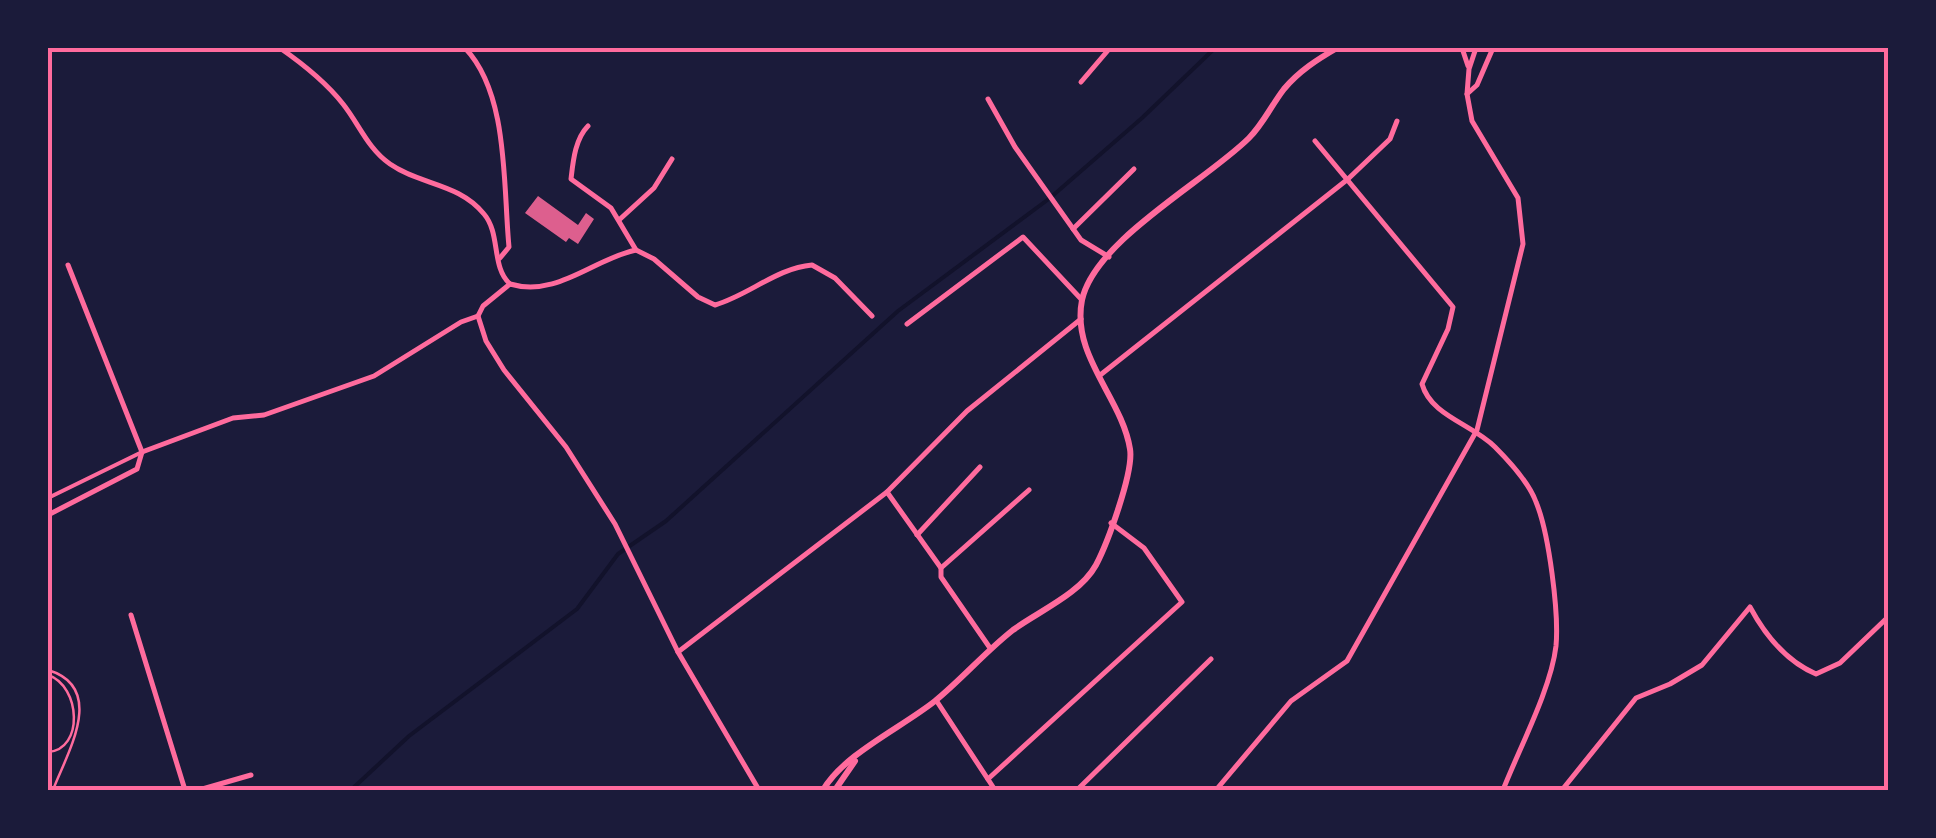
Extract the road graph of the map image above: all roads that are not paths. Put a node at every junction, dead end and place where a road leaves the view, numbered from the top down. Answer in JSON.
{"nodes":[{"id":1,"x":280,"y":48,"type":"edge"},
{"id":2,"x":465,"y":48,"type":"edge"},
{"id":3,"x":1110,"y":48,"type":"edge"},
{"id":4,"x":1338,"y":48,"type":"edge"},
{"id":5,"x":1462,"y":48,"type":"edge"},
{"id":6,"x":1476,"y":48,"type":"edge"},
{"id":7,"x":1493,"y":48,"type":"edge"},
{"id":8,"x":1468,"y":69,"type":"junction"},
{"id":9,"x":1081,"y":82,"type":"dead end"},
{"id":10,"x":1467,"y":94,"type":"junction"},
{"id":11,"x":988,"y":99,"type":"dead end"},
{"id":12,"x":1397,"y":121,"type":"dead end"},
{"id":13,"x":588,"y":126,"type":"dead end"},
{"id":14,"x":1316,"y":141,"type":"dead end"},
{"id":15,"x":672,"y":159,"type":"dead end"},
{"id":16,"x":1134,"y":168,"type":"dead end"},
{"id":17,"x":1348,"y":179,"type":"junction"},
{"id":18,"x":618,"y":220,"type":"junction"},
{"id":19,"x":1073,"y":229,"type":"junction"},
{"id":20,"x":636,"y":250,"type":"junction"},
{"id":21,"x":1109,"y":257,"type":"junction"},
{"id":22,"x":500,"y":258,"type":"junction"},
{"id":23,"x":68,"y":265,"type":"dead end"},
{"id":24,"x":510,"y":284,"type":"junction"},
{"id":25,"x":1082,"y":300,"type":"junction"},
{"id":26,"x":478,"y":316,"type":"junction"},
{"id":27,"x":872,"y":316,"type":"dead end"},
{"id":28,"x":1082,"y":319,"type":"junction"},
{"id":29,"x":907,"y":324,"type":"dead end"},
{"id":30,"x":1099,"y":376,"type":"junction"},
{"id":31,"x":1477,"y":430,"type":"junction"},
{"id":32,"x":142,"y":452,"type":"junction"},
{"id":33,"x":980,"y":467,"type":"dead end"},
{"id":34,"x":1029,"y":490,"type":"dead end"},
{"id":35,"x":888,"y":492,"type":"junction"},
{"id":36,"x":48,"y":498,"type":"edge"},
{"id":37,"x":48,"y":514,"type":"edge"},
{"id":38,"x":1111,"y":524,"type":"junction"},
{"id":39,"x":917,"y":535,"type":"junction"},
{"id":40,"x":940,"y":568,"type":"junction"},
{"id":41,"x":132,"y":615,"type":"dead end"},
{"id":42,"x":1888,"y":617,"type":"edge"},
{"id":43,"x":990,"y":648,"type":"junction"},
{"id":44,"x":678,"y":652,"type":"junction"},
{"id":45,"x":1211,"y":659,"type":"dead end"},
{"id":46,"x":48,"y":672,"type":"edge"},
{"id":47,"x":936,"y":700,"type":"junction"},
{"id":48,"x":48,"y":752,"type":"edge"},
{"id":49,"x":859,"y":756,"type":"junction"},
{"id":50,"x":251,"y":775,"type":"dead end"},
{"id":51,"x":988,"y":779,"type":"junction"},
{"id":52,"x":53,"y":790,"type":"edge"},
{"id":53,"x":186,"y":790,"type":"edge"},
{"id":54,"x":199,"y":790,"type":"edge"},
{"id":55,"x":762,"y":790,"type":"edge"},
{"id":56,"x":823,"y":790,"type":"edge"},
{"id":57,"x":835,"y":790,"type":"edge"},
{"id":58,"x":995,"y":790,"type":"edge"},
{"id":59,"x":1077,"y":790,"type":"edge"},
{"id":60,"x":1216,"y":790,"type":"edge"},
{"id":61,"x":1503,"y":790,"type":"edge"},
{"id":62,"x":1562,"y":790,"type":"edge"}],
"edges":[{"from":1,"to":22,"type":"street"},
{"from":2,"to":22,"type":"street"},
{"from":3,"to":9,"type":"street"},
{"from":4,"to":21,"type":"street"},
{"from":5,"to":8,"type":"street"},
{"from":6,"to":8,"type":"street"},
{"from":7,"to":10,"type":"street"},
{"from":8,"to":10,"type":"street"},
{"from":10,"to":31,"type":"street"},
{"from":11,"to":19,"type":"street"},
{"from":12,"to":17,"type":"street"},
{"from":13,"to":18,"type":"street"},
{"from":14,"to":17,"type":"street"},
{"from":15,"to":18,"type":"street"},
{"from":16,"to":19,"type":"street"},
{"from":17,"to":30,"type":"street"},
{"from":17,"to":31,"type":"street"},
{"from":18,"to":20,"type":"street"},
{"from":19,"to":21,"type":"street"},
{"from":20,"to":24,"type":"street"},
{"from":20,"to":27,"type":"street"},
{"from":21,"to":25,"type":"street"},
{"from":22,"to":24,"type":"street"},
{"from":23,"to":32,"type":"street"},
{"from":24,"to":26,"type":"street"},
{"from":25,"to":28,"type":"street"},
{"from":25,"to":29,"type":"street"},
{"from":26,"to":32,"type":"street"},
{"from":26,"to":44,"type":"street"},
{"from":28,"to":30,"type":"street"},
{"from":28,"to":35,"type":"street"},
{"from":30,"to":38,"type":"street"},
{"from":31,"to":60,"type":"street"},
{"from":31,"to":61,"type":"street"},
{"from":32,"to":36,"type":"street"},
{"from":32,"to":37,"type":"street"},
{"from":33,"to":39,"type":"street"},
{"from":34,"to":40,"type":"street"},
{"from":35,"to":39,"type":"street"},
{"from":35,"to":44,"type":"street"},
{"from":38,"to":43,"type":"street"},
{"from":38,"to":51,"type":"street"},
{"from":39,"to":40,"type":"street"},
{"from":40,"to":43,"type":"street"},
{"from":41,"to":53,"type":"street"},
{"from":42,"to":62,"type":"street"},
{"from":43,"to":47,"type":"street"},
{"from":44,"to":55,"type":"street"},
{"from":45,"to":59,"type":"street"},
{"from":46,"to":48,"type":"lane"},
{"from":46,"to":52,"type":"lane"},
{"from":47,"to":49,"type":"street"},
{"from":47,"to":51,"type":"street"},
{"from":49,"to":56,"type":"street"},
{"from":49,"to":57,"type":"street"},
{"from":50,"to":54,"type":"street"},
{"from":51,"to":58,"type":"street"}]}
